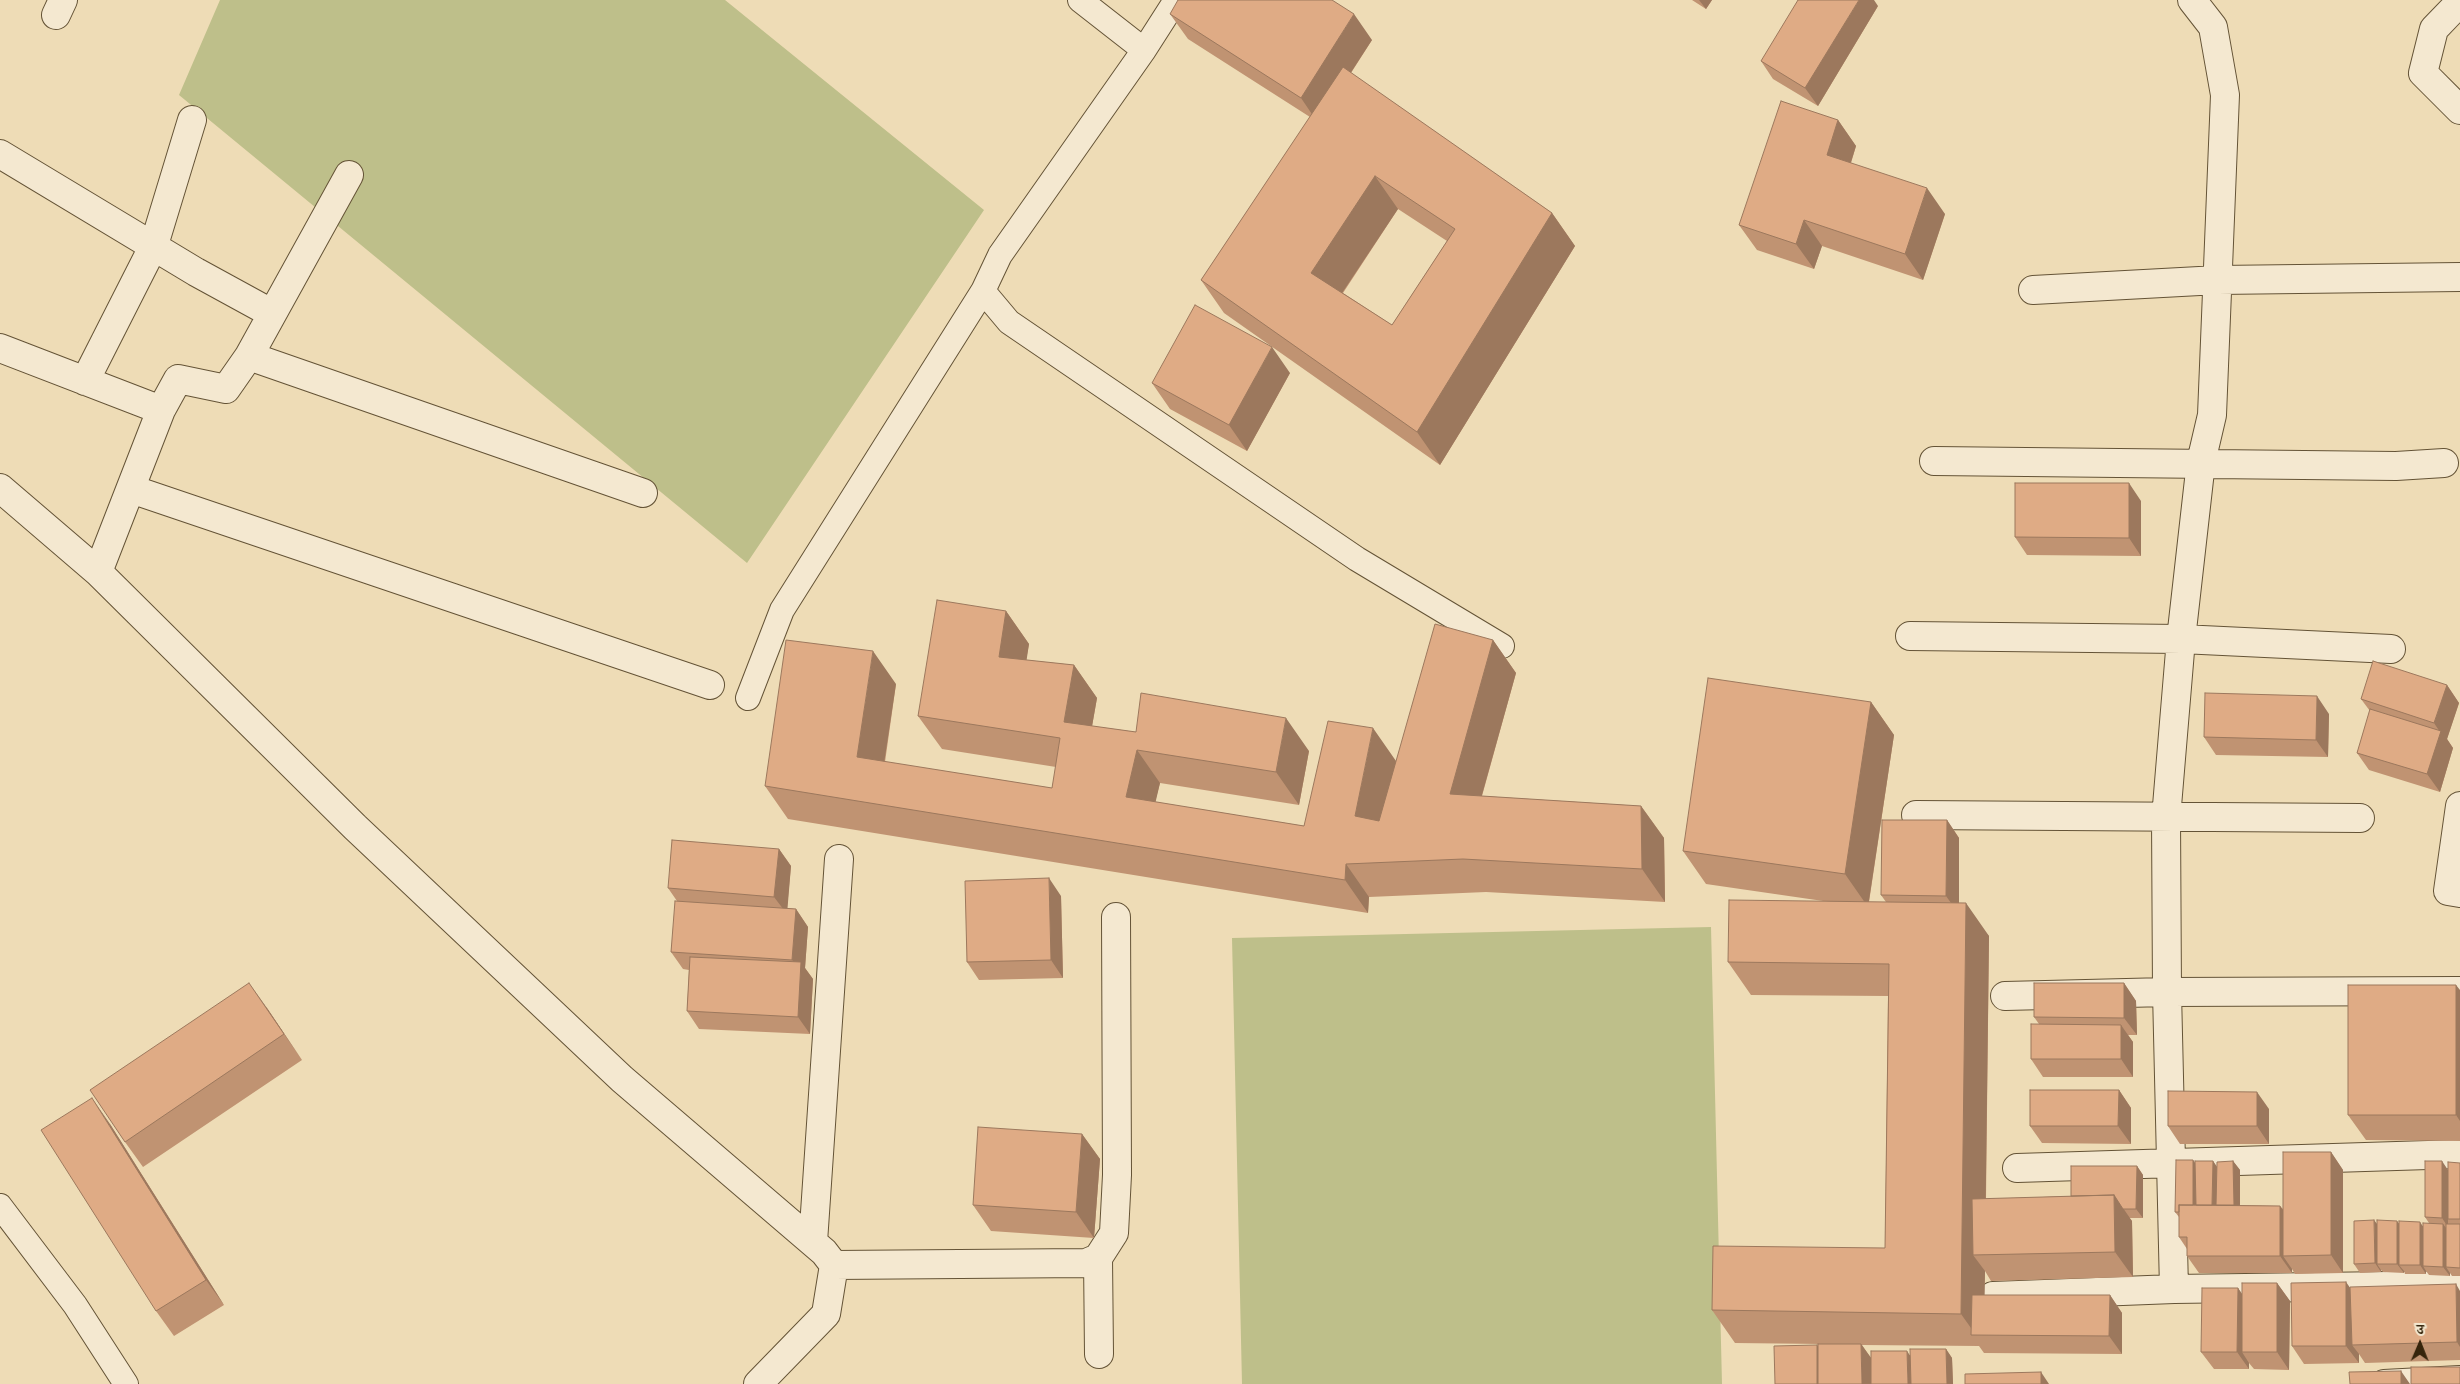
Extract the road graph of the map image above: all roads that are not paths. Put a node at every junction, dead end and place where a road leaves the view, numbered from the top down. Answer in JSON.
{"nodes":[{"id":1,"x":1080,"y":0,"type":"edge"},
{"id":2,"x":1176,"y":0,"type":"edge"},
{"id":3,"x":2192,"y":0,"type":"edge"},
{"id":4,"x":2460,"y":2,"type":"edge"},
{"id":5,"x":1144,"y":50,"type":"junction"},
{"id":6,"x":2460,"y":110,"type":"edge"},
{"id":7,"x":192,"y":120,"type":"dead end"},
{"id":8,"x":0,"y":154,"type":"edge"},
{"id":9,"x":350,"y":175,"type":"dead end"},
{"id":10,"x":154,"y":245,"type":"junction"},
{"id":11,"x":2460,"y":277,"type":"edge"},
{"id":12,"x":2218,"y":280,"type":"junction"},
{"id":13,"x":2033,"y":290,"type":"dead end"},
{"id":14,"x":983,"y":292,"type":"junction"},
{"id":15,"x":271,"y":313,"type":"junction"},
{"id":16,"x":0,"y":348,"type":"edge"},
{"id":17,"x":249,"y":356,"type":"junction"},
{"id":18,"x":85,"y":381,"type":"junction"},
{"id":19,"x":161,"y":410,"type":"junction"},
{"id":20,"x":1934,"y":461,"type":"dead end"},
{"id":21,"x":2201,"y":462,"type":"junction"},
{"id":22,"x":2444,"y":463,"type":"dead end"},
{"id":23,"x":0,"y":488,"type":"edge"},
{"id":24,"x":131,"y":489,"type":"junction"},
{"id":25,"x":643,"y":493,"type":"dead end"},
{"id":26,"x":98,"y":572,"type":"junction"},
{"id":27,"x":1910,"y":636,"type":"dead end"},
{"id":28,"x":2182,"y":639,"type":"junction"},
{"id":29,"x":1502,"y":646,"type":"dead end"},
{"id":30,"x":2391,"y":650,"type":"dead end"},
{"id":31,"x":710,"y":685,"type":"dead end"},
{"id":32,"x":748,"y":698,"type":"dead end"},
{"id":33,"x":2460,"y":806,"type":"edge"},
{"id":34,"x":1916,"y":815,"type":"dead end"},
{"id":35,"x":2166,"y":818,"type":"junction"},
{"id":36,"x":2360,"y":818,"type":"dead end"},
{"id":37,"x":839,"y":859,"type":"dead end"},
{"id":38,"x":2460,"y":893,"type":"edge"},
{"id":39,"x":1116,"y":917,"type":"dead end"},
{"id":40,"x":2460,"y":991,"type":"edge"},
{"id":41,"x":2167,"y":992,"type":"junction"},
{"id":42,"x":2006,"y":996,"type":"dead end"},
{"id":43,"x":2460,"y":1154,"type":"edge"},
{"id":44,"x":2171,"y":1164,"type":"junction"},
{"id":45,"x":2017,"y":1168,"type":"dead end"},
{"id":46,"x":0,"y":1206,"type":"edge"},
{"id":47,"x":813,"y":1242,"type":"junction"},
{"id":48,"x":1098,"y":1258,"type":"junction"},
{"id":49,"x":834,"y":1265,"type":"junction"},
{"id":50,"x":2460,"y":1285,"type":"edge"},
{"id":51,"x":2174,"y":1289,"type":"junction"},
{"id":52,"x":1993,"y":1296,"type":"edge"},
{"id":53,"x":1099,"y":1354,"type":"dead end"},
{"id":54,"x":2460,"y":1380,"type":"edge"},
{"id":55,"x":126,"y":1384,"type":"edge"},
{"id":56,"x":758,"y":1384,"type":"edge"},
{"id":57,"x":2384,"y":1384,"type":"edge"}],
"edges":[{"from":1,"to":5,"type":"lane"},
{"from":2,"to":5,"type":"lane"},
{"from":3,"to":12,"type":"street"},
{"from":4,"to":6,"type":"street"},
{"from":5,"to":14,"type":"lane"},
{"from":7,"to":10,"type":"street"},
{"from":8,"to":10,"type":"street"},
{"from":9,"to":15,"type":"street"},
{"from":10,"to":15,"type":"street"},
{"from":10,"to":18,"type":"street"},
{"from":11,"to":12,"type":"street"},
{"from":12,"to":13,"type":"street"},
{"from":12,"to":21,"type":"street"},
{"from":14,"to":29,"type":"lane"},
{"from":14,"to":32,"type":"lane"},
{"from":15,"to":17,"type":"street"},
{"from":16,"to":18,"type":"street"},
{"from":17,"to":19,"type":"street"},
{"from":17,"to":25,"type":"street"},
{"from":18,"to":19,"type":"street"},
{"from":19,"to":24,"type":"street"},
{"from":20,"to":21,"type":"street"},
{"from":21,"to":22,"type":"street"},
{"from":21,"to":28,"type":"street"},
{"from":23,"to":26,"type":"street"},
{"from":24,"to":26,"type":"street"},
{"from":24,"to":31,"type":"street"},
{"from":26,"to":47,"type":"street"},
{"from":27,"to":28,"type":"street"},
{"from":28,"to":30,"type":"street"},
{"from":28,"to":35,"type":"street"},
{"from":33,"to":38,"type":"street"},
{"from":34,"to":35,"type":"street"},
{"from":35,"to":36,"type":"street"},
{"from":35,"to":41,"type":"street"},
{"from":37,"to":47,"type":"street"},
{"from":39,"to":48,"type":"street"},
{"from":40,"to":41,"type":"street"},
{"from":41,"to":42,"type":"street"},
{"from":41,"to":44,"type":"street"},
{"from":43,"to":44,"type":"street"},
{"from":44,"to":45,"type":"street"},
{"from":44,"to":51,"type":"street"},
{"from":46,"to":55,"type":"lane"},
{"from":47,"to":49,"type":"street"},
{"from":48,"to":49,"type":"street"},
{"from":48,"to":53,"type":"street"},
{"from":49,"to":56,"type":"street"},
{"from":50,"to":51,"type":"street"},
{"from":51,"to":52,"type":"street"},
{"from":54,"to":57,"type":"street"}]}
